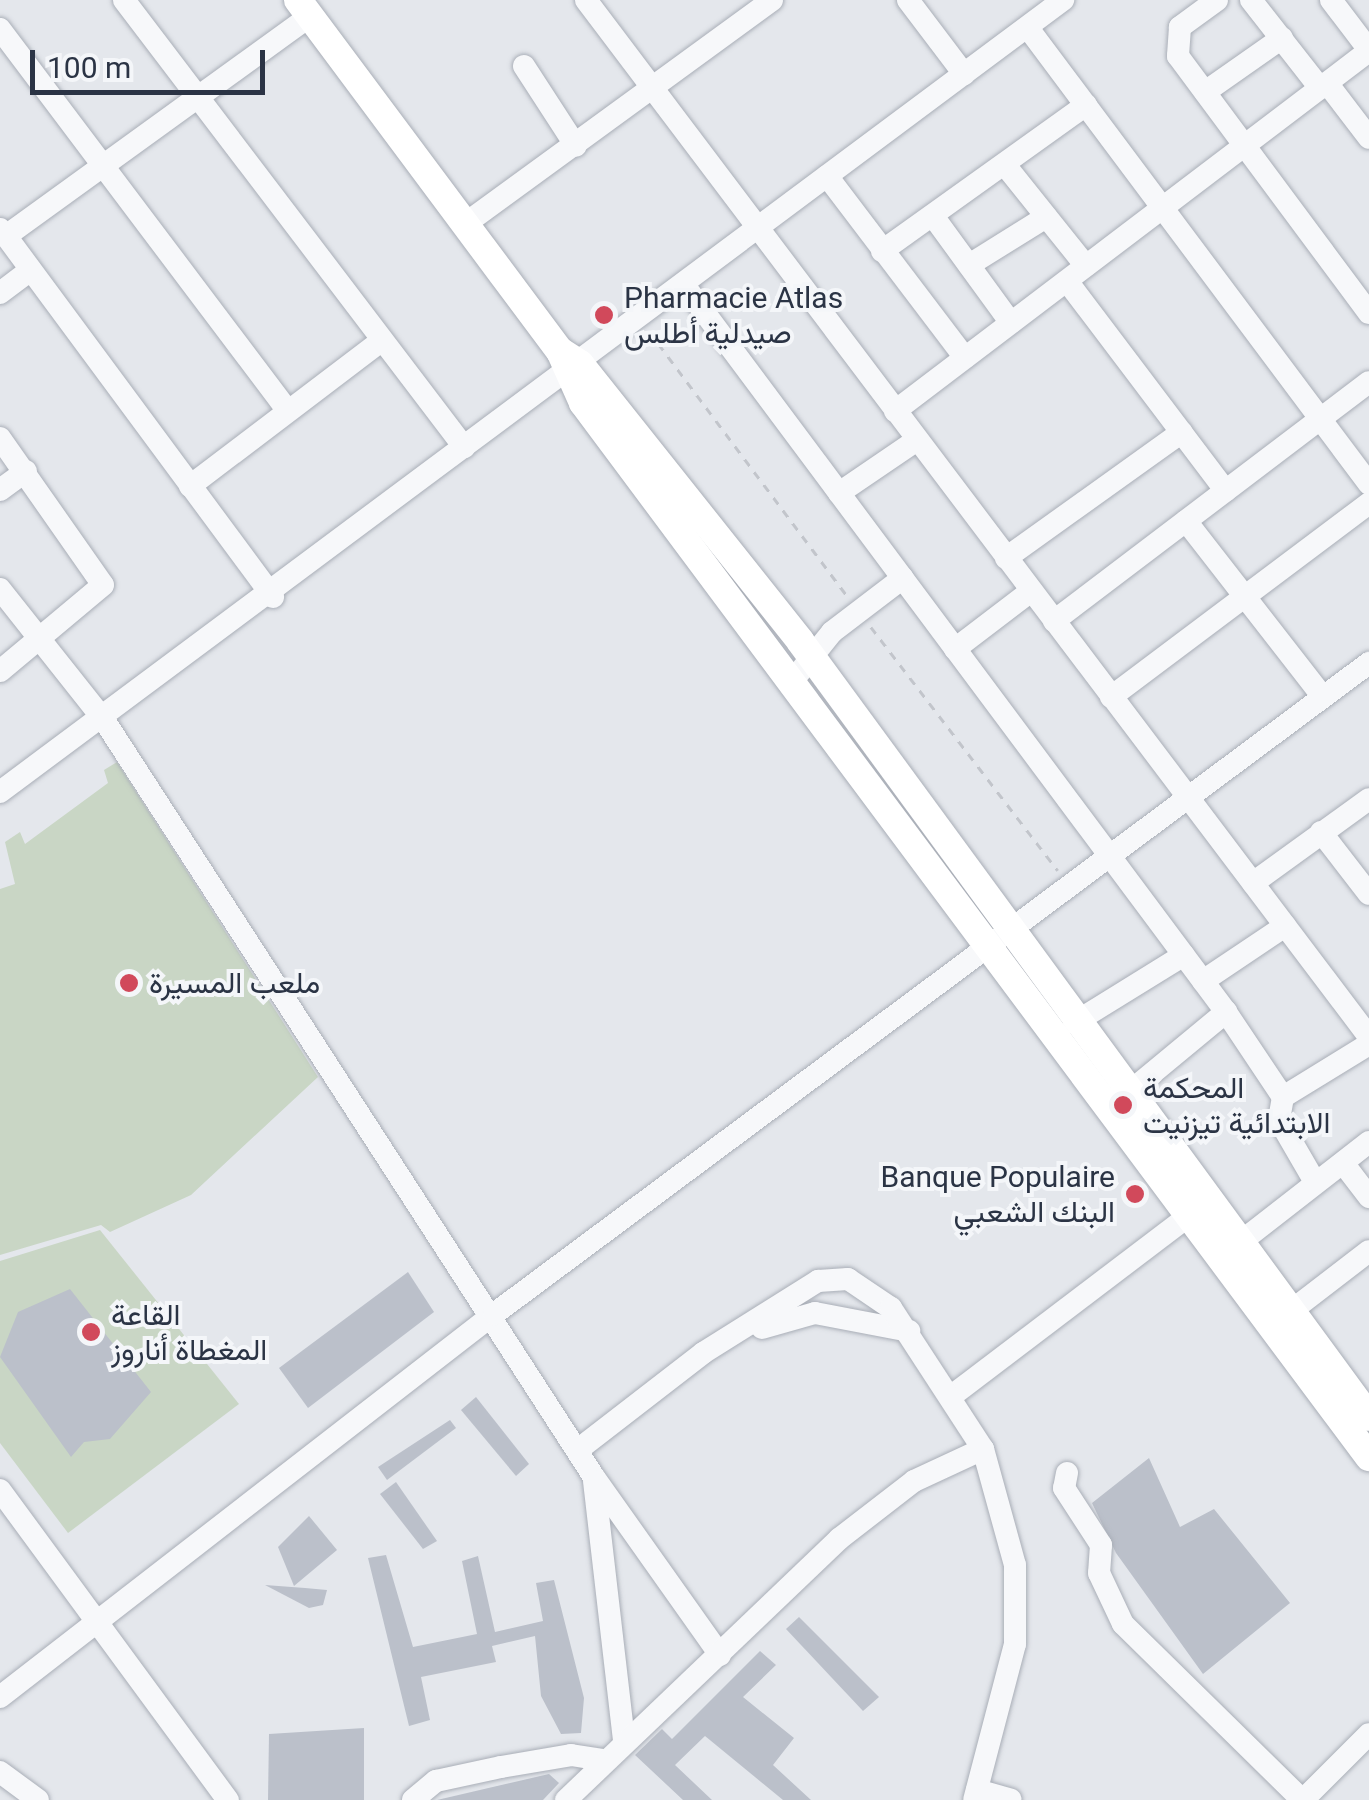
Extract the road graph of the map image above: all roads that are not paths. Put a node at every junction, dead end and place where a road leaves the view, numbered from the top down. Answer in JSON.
{"nodes":[{"id":1,"x":124,"y":0,"type":"edge"},
{"id":2,"x":586,"y":0,"type":"edge"},
{"id":3,"x":772,"y":0,"type":"edge"},
{"id":4,"x":908,"y":0,"type":"edge"},
{"id":5,"x":1063,"y":0,"type":"edge"},
{"id":6,"x":1251,"y":0,"type":"edge"},
{"id":7,"x":1330,"y":0,"type":"edge"},
{"id":8,"x":1205,"y":3,"type":"edge"},
{"id":9,"x":304,"y":8,"type":"edge"},
{"id":10,"x":1028,"y":28,"type":"junction"},
{"id":11,"x":0,"y":29,"type":"edge"},
{"id":12,"x":1282,"y":38,"type":"junction"},
{"id":13,"x":1369,"y":50,"type":"edge"},
{"id":14,"x":524,"y":66,"type":"dead end"},
{"id":15,"x":964,"y":74,"type":"junction"},
{"id":16,"x":1324,"y":86,"type":"junction"},
{"id":17,"x":650,"y":88,"type":"junction"},
{"id":18,"x":1205,"y":92,"type":"junction"},
{"id":19,"x":194,"y":95,"type":"junction"},
{"id":20,"x":1086,"y":105,"type":"junction"},
{"id":21,"x":1369,"y":138,"type":"edge"},
{"id":22,"x":576,"y":146,"type":"junction"},
{"id":23,"x":1244,"y":146,"type":"junction"},
{"id":24,"x":104,"y":166,"type":"junction"},
{"id":25,"x":1005,"y":166,"type":"junction"},
{"id":26,"x":827,"y":176,"type":"junction"},
{"id":27,"x":1162,"y":208,"type":"junction"},
{"id":28,"x":933,"y":216,"type":"junction"},
{"id":29,"x":1046,"y":217,"type":"junction"},
{"id":30,"x":465,"y":224,"type":"junction"},
{"id":31,"x":757,"y":229,"type":"junction"},
{"id":32,"x":3,"y":232,"type":"edge"},
{"id":33,"x":882,"y":251,"type":"junction"},
{"id":34,"x":969,"y":265,"type":"junction"},
{"id":35,"x":1086,"y":266,"type":"junction"},
{"id":36,"x":30,"y":270,"type":"junction"},
{"id":37,"x":1067,"y":281,"type":"junction"},
{"id":38,"x":684,"y":285,"type":"junction"},
{"id":39,"x":0,"y":292,"type":"edge"},
{"id":40,"x":1369,"y":314,"type":"edge"},
{"id":41,"x":1011,"y":323,"type":"junction"},
{"id":42,"x":382,"y":340,"type":"junction"},
{"id":43,"x":965,"y":358,"type":"junction"},
{"id":44,"x":568,"y":363,"type":"junction"},
{"id":45,"x":1369,"y":382,"type":"edge"},
{"id":46,"x":286,"y":410,"type":"junction"},
{"id":47,"x":895,"y":411,"type":"junction"},
{"id":48,"x":1321,"y":419,"type":"junction"},
{"id":49,"x":1182,"y":432,"type":"junction"},
{"id":50,"x":0,"y":438,"type":"edge"},
{"id":51,"x":917,"y":440,"type":"junction"},
{"id":52,"x":464,"y":447,"type":"junction"},
{"id":53,"x":26,"y":471,"type":"junction"},
{"id":54,"x":1369,"y":484,"type":"edge"},
{"id":55,"x":190,"y":486,"type":"junction"},
{"id":56,"x":0,"y":490,"type":"edge"},
{"id":57,"x":1226,"y":491,"type":"junction"},
{"id":58,"x":840,"y":494,"type":"junction"},
{"id":59,"x":1369,"y":504,"type":"edge"},
{"id":60,"x":1186,"y":521,"type":"junction"},
{"id":61,"x":1006,"y":558,"type":"junction"},
{"id":62,"x":902,"y":578,"type":"junction"},
{"id":63,"x":0,"y":588,"type":"edge"},
{"id":64,"x":1031,"y":591,"type":"junction"},
{"id":65,"x":273,"y":597,"type":"junction"},
{"id":66,"x":1246,"y":598,"type":"junction"},
{"id":67,"x":1054,"y":622,"type":"junction"},
{"id":68,"x":41,"y":640,"type":"junction"},
{"id":69,"x":956,"y":649,"type":"junction"},
{"id":70,"x":797,"y":660,"type":"junction"},
{"id":71,"x":1369,"y":663,"type":"edge"},
{"id":72,"x":0,"y":671,"type":"edge"},
{"id":73,"x":1111,"y":696,"type":"junction"},
{"id":74,"x":1322,"y":696,"type":"junction"},
{"id":75,"x":104,"y":720,"type":"junction"},
{"id":76,"x":0,"y":792,"type":"edge"},
{"id":77,"x":1186,"y":795,"type":"junction"},
{"id":78,"x":1369,"y":799,"type":"edge"},
{"id":79,"x":1322,"y":832,"type":"junction"},
{"id":80,"x":1106,"y":852,"type":"junction"},
{"id":81,"x":1252,"y":883,"type":"junction"},
{"id":82,"x":1369,"y":894,"type":"edge"},
{"id":83,"x":1285,"y":926,"type":"junction"},
{"id":84,"x":996,"y":939,"type":"junction"},
{"id":85,"x":1184,"y":955,"type":"junction"},
{"id":86,"x":1203,"y":981,"type":"junction"},
{"id":87,"x":1226,"y":1012,"type":"junction"},
{"id":88,"x":1074,"y":1023,"type":"junction"},
{"id":89,"x":1369,"y":1040,"type":"edge"},
{"id":90,"x":1127,"y":1094,"type":"junction"},
{"id":91,"x":1283,"y":1097,"type":"junction"},
{"id":92,"x":1369,"y":1142,"type":"edge"},
{"id":93,"x":1343,"y":1163,"type":"junction"},
{"id":94,"x":1315,"y":1182,"type":"junction"},
{"id":95,"x":1369,"y":1196,"type":"edge"},
{"id":96,"x":1197,"y":1209,"type":"junction"},
{"id":97,"x":1238,"y":1244,"type":"junction"},
{"id":98,"x":1368,"y":1255,"type":"edge"},
{"id":99,"x":788,"y":1308,"type":"junction"},
{"id":100,"x":1290,"y":1311,"type":"junction"},
{"id":101,"x":494,"y":1314,"type":"junction"},
{"id":102,"x":909,"y":1331,"type":"junction"},
{"id":103,"x":954,"y":1394,"type":"junction"},
{"id":104,"x":1355,"y":1412,"type":"edge"},
{"id":105,"x":983,"y":1449,"type":"junction"},
{"id":106,"x":579,"y":1450,"type":"junction"},
{"id":107,"x":1369,"y":1457,"type":"edge"},
{"id":108,"x":1067,"y":1473,"type":"dead end"},
{"id":109,"x":594,"y":1478,"type":"junction"},
{"id":110,"x":0,"y":1490,"type":"edge"},
{"id":111,"x":94,"y":1619,"type":"junction"},
{"id":112,"x":720,"y":1655,"type":"junction"},
{"id":113,"x":0,"y":1697,"type":"edge"},
{"id":114,"x":1369,"y":1734,"type":"edge"},
{"id":115,"x":624,"y":1741,"type":"junction"},
{"id":116,"x":604,"y":1760,"type":"junction"},
{"id":117,"x":0,"y":1772,"type":"edge"},
{"id":118,"x":976,"y":1795,"type":"edge"},
{"id":119,"x":38,"y":1800,"type":"edge"},
{"id":120,"x":228,"y":1800,"type":"edge"},
{"id":121,"x":413,"y":1800,"type":"edge"},
{"id":122,"x":567,"y":1800,"type":"edge"},
{"id":123,"x":1011,"y":1800,"type":"edge"},
{"id":124,"x":1303,"y":1800,"type":"edge"}],
"edges":[{"from":1,"to":19,"type":"street"},
{"from":2,"to":17,"type":"street"},
{"from":3,"to":17,"type":"street"},
{"from":4,"to":15,"type":"street"},
{"from":5,"to":10,"type":"street"},
{"from":6,"to":12,"type":"street"},
{"from":7,"to":13,"type":"street"},
{"from":8,"to":18,"type":"street"},
{"from":9,"to":19,"type":"street"},
{"from":9,"to":30,"type":"main road"},
{"from":10,"to":15,"type":"street"},
{"from":10,"to":20,"type":"street"},
{"from":11,"to":24,"type":"street"},
{"from":12,"to":16,"type":"street"},
{"from":12,"to":18,"type":"street"},
{"from":13,"to":16,"type":"street"},
{"from":14,"to":22,"type":"street"},
{"from":15,"to":26,"type":"street"},
{"from":16,"to":21,"type":"street"},
{"from":16,"to":23,"type":"street"},
{"from":17,"to":22,"type":"street"},
{"from":17,"to":31,"type":"street"},
{"from":18,"to":23,"type":"street"},
{"from":19,"to":24,"type":"street"},
{"from":19,"to":42,"type":"street"},
{"from":20,"to":25,"type":"street"},
{"from":20,"to":27,"type":"street"},
{"from":22,"to":30,"type":"street"},
{"from":23,"to":27,"type":"street"},
{"from":23,"to":40,"type":"street"},
{"from":24,"to":32,"type":"street"},
{"from":24,"to":46,"type":"street"},
{"from":25,"to":28,"type":"street"},
{"from":25,"to":29,"type":"street"},
{"from":26,"to":31,"type":"street"},
{"from":26,"to":33,"type":"street"},
{"from":27,"to":35,"type":"street"},
{"from":27,"to":48,"type":"street"},
{"from":28,"to":33,"type":"street"},
{"from":28,"to":34,"type":"street"},
{"from":29,"to":34,"type":"street"},
{"from":29,"to":35,"type":"street"},
{"from":30,"to":44,"type":"main road"},
{"from":31,"to":38,"type":"street"},
{"from":31,"to":47,"type":"street"},
{"from":32,"to":36,"type":"street"},
{"from":33,"to":43,"type":"street"},
{"from":34,"to":41,"type":"street"},
{"from":35,"to":37,"type":"street"},
{"from":36,"to":39,"type":"street"},
{"from":36,"to":55,"type":"street"},
{"from":37,"to":41,"type":"street"},
{"from":37,"to":49,"type":"street"},
{"from":38,"to":44,"type":"street"},
{"from":38,"to":58,"type":"street"},
{"from":41,"to":43,"type":"street"},
{"from":42,"to":46,"type":"street"},
{"from":42,"to":52,"type":"street"},
{"from":43,"to":47,"type":"street"},
{"from":44,"to":52,"type":"street"},
{"from":44,"to":70,"type":"main road"},
{"from":45,"to":48,"type":"street"},
{"from":46,"to":55,"type":"street"},
{"from":47,"to":51,"type":"street"},
{"from":48,"to":54,"type":"street"},
{"from":48,"to":57,"type":"street"},
{"from":49,"to":57,"type":"street"},
{"from":49,"to":61,"type":"street"},
{"from":50,"to":53,"type":"street"},
{"from":51,"to":58,"type":"street"},
{"from":51,"to":61,"type":"street"},
{"from":52,"to":65,"type":"street"},
{"from":53,"to":56,"type":"street"},
{"from":53,"to":68,"type":"street"},
{"from":55,"to":65,"type":"street"},
{"from":57,"to":60,"type":"street"},
{"from":58,"to":62,"type":"street"},
{"from":59,"to":66,"type":"street"},
{"from":60,"to":66,"type":"street"},
{"from":60,"to":67,"type":"street"},
{"from":61,"to":64,"type":"street"},
{"from":62,"to":69,"type":"street"},
{"from":62,"to":70,"type":"street"},
{"from":63,"to":68,"type":"street"},
{"from":64,"to":67,"type":"street"},
{"from":64,"to":69,"type":"street"},
{"from":65,"to":75,"type":"street"},
{"from":66,"to":73,"type":"street"},
{"from":66,"to":74,"type":"street"},
{"from":67,"to":73,"type":"street"},
{"from":68,"to":72,"type":"street"},
{"from":68,"to":75,"type":"street"},
{"from":69,"to":80,"type":"street"},
{"from":70,"to":84,"type":"main road"},
{"from":71,"to":74,"type":"street"},
{"from":73,"to":77,"type":"street"},
{"from":74,"to":77,"type":"street"},
{"from":75,"to":76,"type":"street"},
{"from":75,"to":101,"type":"street"},
{"from":77,"to":80,"type":"street"},
{"from":77,"to":81,"type":"street"},
{"from":78,"to":79,"type":"street"},
{"from":79,"to":81,"type":"street"},
{"from":79,"to":82,"type":"street"},
{"from":80,"to":84,"type":"street"},
{"from":80,"to":85,"type":"street"},
{"from":81,"to":83,"type":"street"},
{"from":83,"to":86,"type":"street"},
{"from":83,"to":89,"type":"street"},
{"from":84,"to":88,"type":"main road"},
{"from":84,"to":96,"type":"main road"},
{"from":84,"to":101,"type":"street"},
{"from":85,"to":86,"type":"street"},
{"from":85,"to":88,"type":"street"},
{"from":86,"to":87,"type":"street"},
{"from":87,"to":90,"type":"street"},
{"from":87,"to":91,"type":"street"},
{"from":88,"to":90,"type":"main road"},
{"from":89,"to":91,"type":"street"},
{"from":90,"to":96,"type":"main road"},
{"from":91,"to":94,"type":"street"},
{"from":92,"to":93,"type":"street"},
{"from":93,"to":94,"type":"street"},
{"from":93,"to":95,"type":"street"},
{"from":94,"to":97,"type":"street"},
{"from":96,"to":97,"type":"main road"},
{"from":96,"to":103,"type":"street"},
{"from":96,"to":104,"type":"main road"},
{"from":97,"to":100,"type":"main road"},
{"from":98,"to":100,"type":"street"},
{"from":99,"to":102,"type":"street"},
{"from":99,"to":102,"type":"street"},
{"from":99,"to":106,"type":"street"},
{"from":100,"to":104,"type":"main road"},
{"from":101,"to":106,"type":"street"},
{"from":101,"to":111,"type":"street"},
{"from":102,"to":103,"type":"street"},
{"from":103,"to":105,"type":"street"},
{"from":104,"to":107,"type":"main road"},
{"from":105,"to":112,"type":"street"},
{"from":105,"to":118,"type":"street"},
{"from":106,"to":109,"type":"street"},
{"from":108,"to":124,"type":"street"},
{"from":109,"to":112,"type":"street"},
{"from":109,"to":115,"type":"street"},
{"from":110,"to":111,"type":"street"},
{"from":111,"to":113,"type":"street"},
{"from":111,"to":120,"type":"street"},
{"from":112,"to":115,"type":"street"},
{"from":114,"to":124,"type":"street"},
{"from":115,"to":116,"type":"street"},
{"from":116,"to":121,"type":"street"},
{"from":116,"to":122,"type":"street"},
{"from":117,"to":119,"type":"street"},
{"from":118,"to":123,"type":"street"}]}
